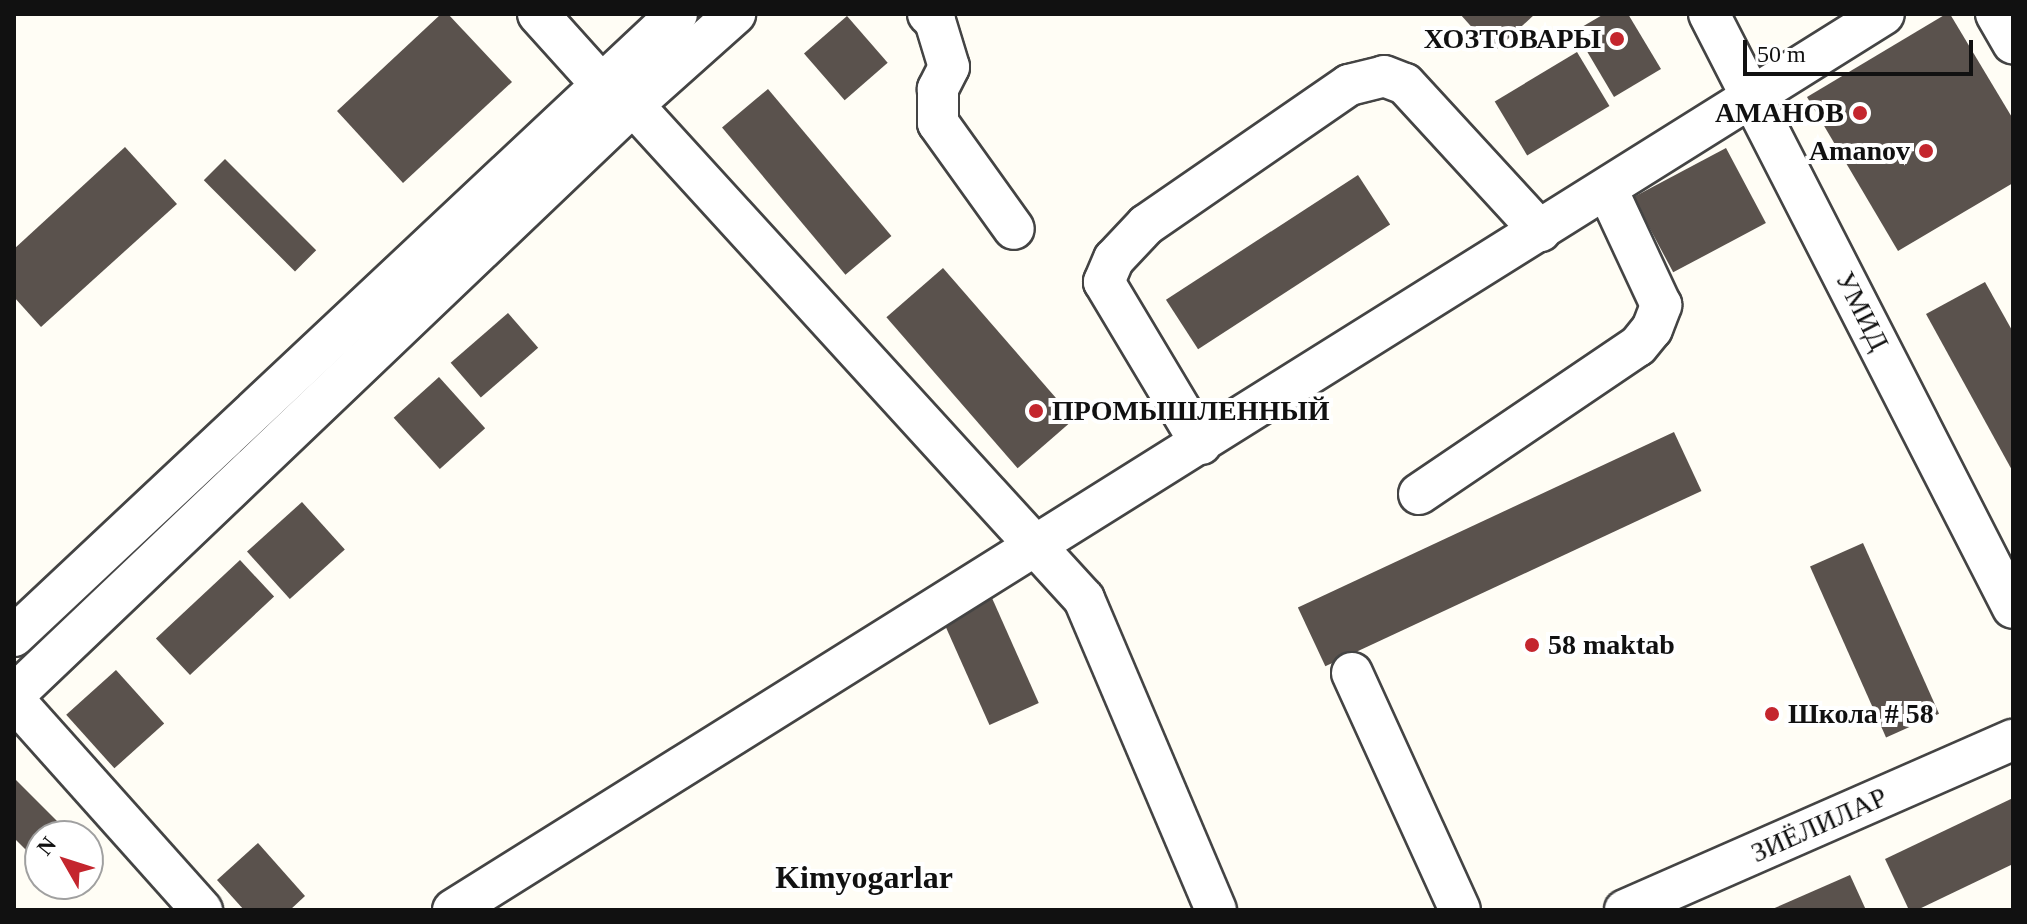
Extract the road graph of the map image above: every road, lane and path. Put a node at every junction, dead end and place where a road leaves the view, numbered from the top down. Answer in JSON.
{"nodes":[{"id":1,"x":538,"y":14,"type":"edge"},
{"id":2,"x":677,"y":14,"type":"edge"},
{"id":3,"x":735,"y":14,"type":"edge"},
{"id":4,"x":928,"y":14,"type":"edge"},
{"id":5,"x":1709,"y":14,"type":"edge"},
{"id":6,"x":1884,"y":14,"type":"edge"},
{"id":7,"x":1996,"y":14,"type":"edge"},
{"id":8,"x":2013,"y":44,"type":"edge"},
{"id":9,"x":617,"y":94,"type":"junction"},
{"id":10,"x":1753,"y":97,"type":"junction"},
{"id":11,"x":1607,"y":189,"type":"junction"},
{"id":12,"x":1014,"y":229,"type":"dead end"},
{"id":13,"x":1540,"y":231,"type":"junction"},
{"id":14,"x":1201,"y":444,"type":"junction"},
{"id":15,"x":1419,"y":494,"type":"dead end"},
{"id":16,"x":1036,"y":547,"type":"junction"},
{"id":17,"x":2013,"y":608,"type":"edge"},
{"id":18,"x":14,"y":636,"type":"edge"},
{"id":19,"x":1352,"y":673,"type":"dead end"},
{"id":20,"x":14,"y":698,"type":"edge"},
{"id":21,"x":2013,"y":740,"type":"edge"},
{"id":22,"x":202,"y":910,"type":"edge"},
{"id":23,"x":453,"y":910,"type":"edge"},
{"id":24,"x":1216,"y":910,"type":"edge"},
{"id":25,"x":1460,"y":910,"type":"edge"},
{"id":26,"x":1625,"y":910,"type":"edge"}],
"edges":[{"from":1,"to":9,"type":"street"},
{"from":2,"to":9,"type":"street"},
{"from":3,"to":9,"type":"street"},
{"from":4,"to":12,"type":"street"},
{"from":5,"to":10,"type":"street","name":"УМИД"},
{"from":6,"to":10,"type":"street"},
{"from":7,"to":8,"type":"street"},
{"from":9,"to":16,"type":"street"},
{"from":9,"to":18,"type":"street"},
{"from":9,"to":20,"type":"street"},
{"from":10,"to":11,"type":"street"},
{"from":10,"to":17,"type":"street","name":"УМИД"},
{"from":11,"to":13,"type":"street"},
{"from":11,"to":15,"type":"street"},
{"from":13,"to":14,"type":"street"},
{"from":13,"to":14,"type":"street"},
{"from":14,"to":16,"type":"street"},
{"from":16,"to":23,"type":"street"},
{"from":16,"to":24,"type":"street"},
{"from":19,"to":25,"type":"street"},
{"from":20,"to":22,"type":"street"},
{"from":21,"to":26,"type":"street","name":"ЗИЁЛИЛАР"}]}
